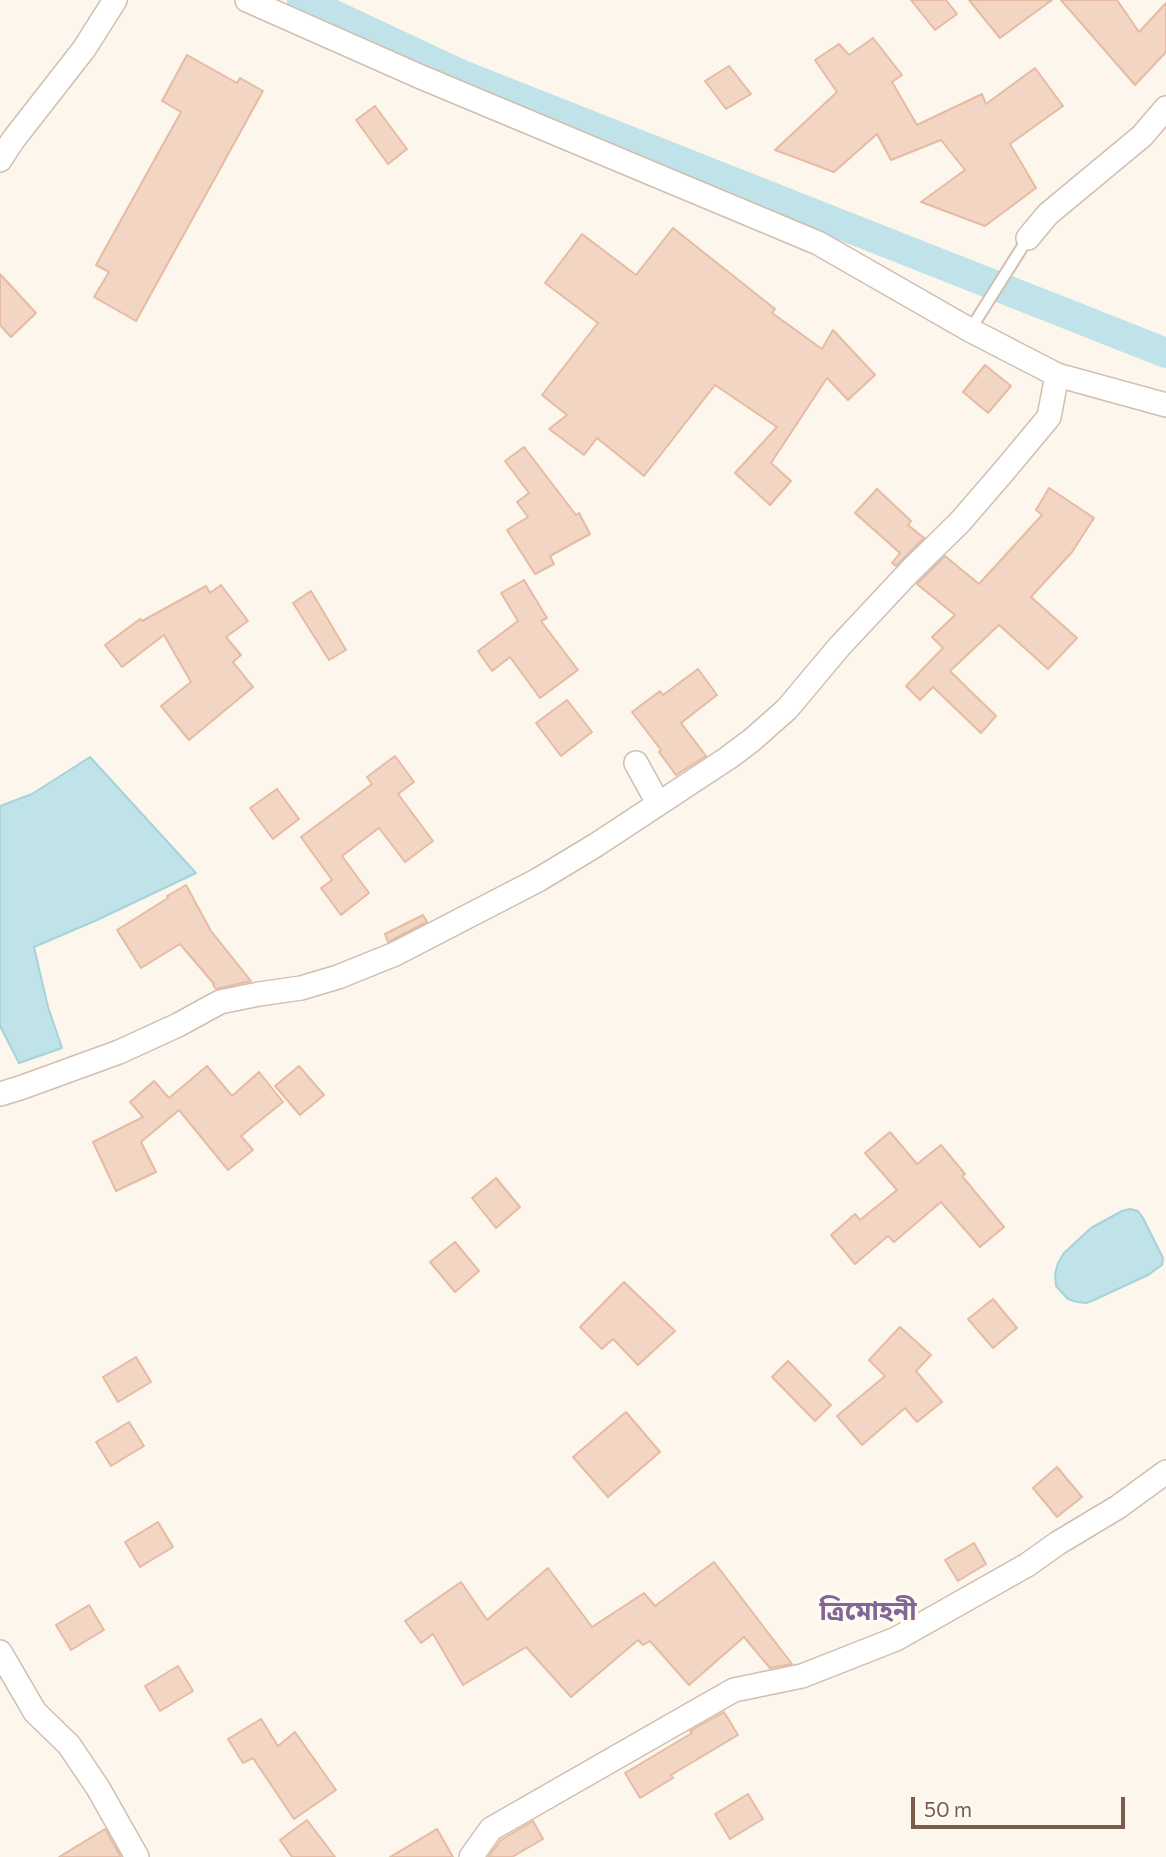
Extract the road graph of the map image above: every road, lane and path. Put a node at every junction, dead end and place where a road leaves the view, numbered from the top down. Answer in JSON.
{"nodes":[{"id":1,"x":115,"y":0,"type":"edge"},
{"id":2,"x":247,"y":0,"type":"edge"},
{"id":3,"x":1166,"y":108,"type":"edge"},
{"id":4,"x":0,"y":160,"type":"edge"},
{"id":5,"x":1028,"y":238,"type":"joint"},
{"id":6,"x":975,"y":321,"type":"junction"},
{"id":7,"x":1057,"y":375,"type":"junction"},
{"id":8,"x":1166,"y":405,"type":"edge"},
{"id":9,"x":636,"y":763,"type":"dead end"},
{"id":10,"x":658,"y":803,"type":"junction"},
{"id":11,"x":0,"y":1094,"type":"edge"},
{"id":12,"x":1166,"y":1472,"type":"edge"},
{"id":13,"x":0,"y":1652,"type":"edge"},
{"id":14,"x":137,"y":1857,"type":"edge"},
{"id":15,"x":471,"y":1857,"type":"edge"}],
"edges":[{"from":1,"to":4,"type":"street"},
{"from":2,"to":6,"type":"street"},
{"from":3,"to":5,"type":"street"},
{"from":5,"to":6,"type":"lane"},
{"from":6,"to":7,"type":"street"},
{"from":7,"to":8,"type":"street"},
{"from":7,"to":10,"type":"street"},
{"from":9,"to":10,"type":"street"},
{"from":10,"to":11,"type":"street"},
{"from":12,"to":15,"type":"street"},
{"from":13,"to":14,"type":"street"}]}
